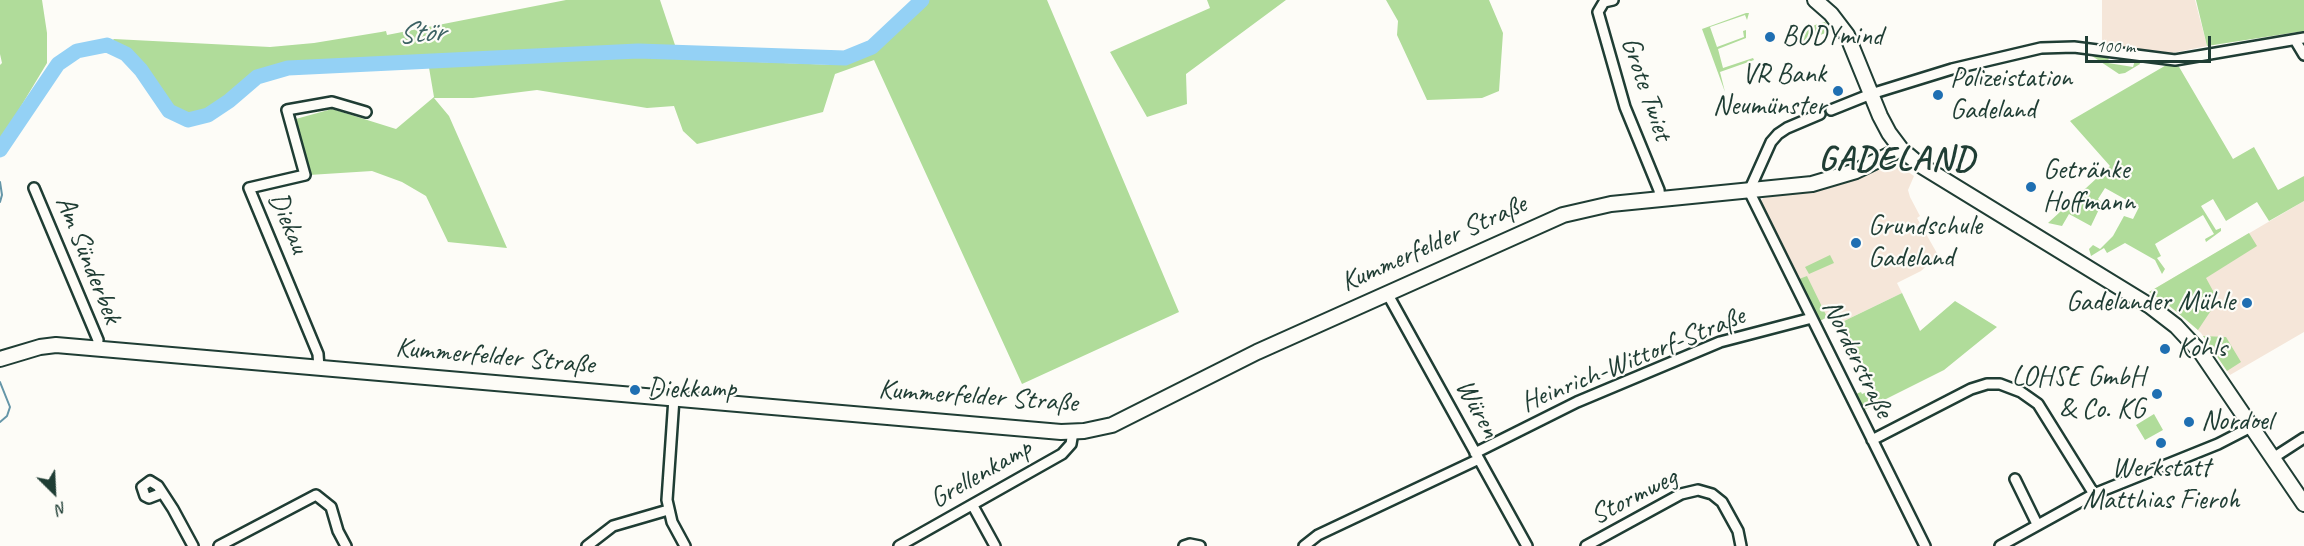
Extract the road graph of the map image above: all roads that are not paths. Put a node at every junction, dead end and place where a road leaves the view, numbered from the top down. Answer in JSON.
{"nodes":[{"id":1,"x":1815,"y":0,"type":"edge"},
{"id":2,"x":1608,"y":1,"type":"edge"},
{"id":3,"x":2300,"y":39,"type":"edge"},
{"id":4,"x":2304,"y":55,"type":"edge"},
{"id":5,"x":1870,"y":94,"type":"junction"},
{"id":6,"x":1831,"y":110,"type":"dead end"},
{"id":7,"x":366,"y":112,"type":"dead end"},
{"id":8,"x":1820,"y":114,"type":"dead end"},
{"id":9,"x":1901,"y":149,"type":"junction"},
{"id":10,"x":34,"y":188,"type":"dead end"},
{"id":11,"x":1749,"y":191,"type":"junction"},
{"id":12,"x":1660,"y":199,"type":"junction"},
{"id":13,"x":1387,"y":293,"type":"junction"},
{"id":14,"x":1812,"y":318,"type":"junction"},
{"id":15,"x":97,"y":349,"type":"junction"},
{"id":16,"x":0,"y":359,"type":"edge"},
{"id":17,"x":319,"y":368,"type":"junction"},
{"id":18,"x":674,"y":398,"type":"junction"},
{"id":19,"x":2252,"y":427,"type":"junction"},
{"id":20,"x":1073,"y":432,"type":"junction"},
{"id":21,"x":2304,"y":438,"type":"edge"},
{"id":22,"x":1872,"y":440,"type":"junction"},
{"id":23,"x":1477,"y":456,"type":"junction"},
{"id":24,"x":2273,"y":459,"type":"junction"},
{"id":25,"x":2015,"y":479,"type":"dead end"},
{"id":26,"x":162,"y":493,"type":"dead end"},
{"id":27,"x":2094,"y":494,"type":"junction"},
{"id":28,"x":2304,"y":504,"type":"edge"},
{"id":29,"x":973,"y":506,"type":"junction"},
{"id":30,"x":668,"y":510,"type":"junction"},
{"id":31,"x":2037,"y":524,"type":"junction"},
{"id":32,"x":193,"y":546,"type":"edge"},
{"id":33,"x":219,"y":546,"type":"edge"},
{"id":34,"x":346,"y":546,"type":"edge"},
{"id":35,"x":587,"y":546,"type":"edge"},
{"id":36,"x":685,"y":546,"type":"edge"},
{"id":37,"x":899,"y":546,"type":"edge"},
{"id":38,"x":995,"y":546,"type":"edge"},
{"id":39,"x":1184,"y":546,"type":"edge"},
{"id":40,"x":1200,"y":546,"type":"edge"},
{"id":41,"x":1304,"y":546,"type":"edge"},
{"id":42,"x":1527,"y":546,"type":"edge"},
{"id":43,"x":1586,"y":546,"type":"edge"},
{"id":44,"x":1741,"y":546,"type":"edge"},
{"id":45,"x":1924,"y":546,"type":"edge"},
{"id":46,"x":2000,"y":546,"type":"edge"}],
"edges":[{"from":1,"to":5,"type":"street"},
{"from":2,"to":12,"type":"street","name":"Grote Twiet"},
{"from":3,"to":4,"type":"street"},
{"from":3,"to":5,"type":"street"},
{"from":5,"to":6,"type":"street"},
{"from":5,"to":9,"type":"street"},
{"from":7,"to":17,"type":"street","name":"Diekau"},
{"from":8,"to":11,"type":"street"},
{"from":9,"to":11,"type":"street","name":"Kummerfelder Straße"},
{"from":9,"to":19,"type":"street"},
{"from":10,"to":15,"type":"street","name":"Am Sünderbek"},
{"from":11,"to":12,"type":"street","name":"Kummerfelder Straße"},
{"from":11,"to":14,"type":"street","name":"Norderstraße"},
{"from":12,"to":13,"type":"street","name":"Kummerfelder Straße"},
{"from":13,"to":20,"type":"street","name":"Kummerfelder Straße"},
{"from":13,"to":23,"type":"street","name":"Würen"},
{"from":14,"to":22,"type":"street","name":"Norderstraße"},
{"from":14,"to":23,"type":"street","name":"Heinrich-Wittorf-Straße"},
{"from":15,"to":16,"type":"street","name":"Kummerfelder Straße"},
{"from":15,"to":17,"type":"street","name":"Kummerfelder Straße"},
{"from":17,"to":18,"type":"street","name":"Kummerfelder Straße"},
{"from":18,"to":20,"type":"street","name":"Kummerfelder Straße"},
{"from":18,"to":30,"type":"street"},
{"from":19,"to":24,"type":"street"},
{"from":19,"to":27,"type":"street"},
{"from":20,"to":29,"type":"street","name":"Grellenkamp"},
{"from":21,"to":24,"type":"street"},
{"from":22,"to":27,"type":"street"},
{"from":22,"to":45,"type":"street","name":"Norderstraße"},
{"from":23,"to":41,"type":"street","name":"Heinrich-Wittorf-Straße"},
{"from":23,"to":42,"type":"street","name":"Würen"},
{"from":24,"to":28,"type":"street"},
{"from":25,"to":31,"type":"street"},
{"from":26,"to":32,"type":"street"},
{"from":27,"to":31,"type":"street"},
{"from":29,"to":37,"type":"street","name":"Grellenkamp"},
{"from":29,"to":38,"type":"street"},
{"from":30,"to":35,"type":"street"},
{"from":30,"to":36,"type":"street"},
{"from":31,"to":46,"type":"street"},
{"from":33,"to":34,"type":"street"},
{"from":39,"to":40,"type":"street"},
{"from":43,"to":44,"type":"street","name":"Stormweg"}]}
